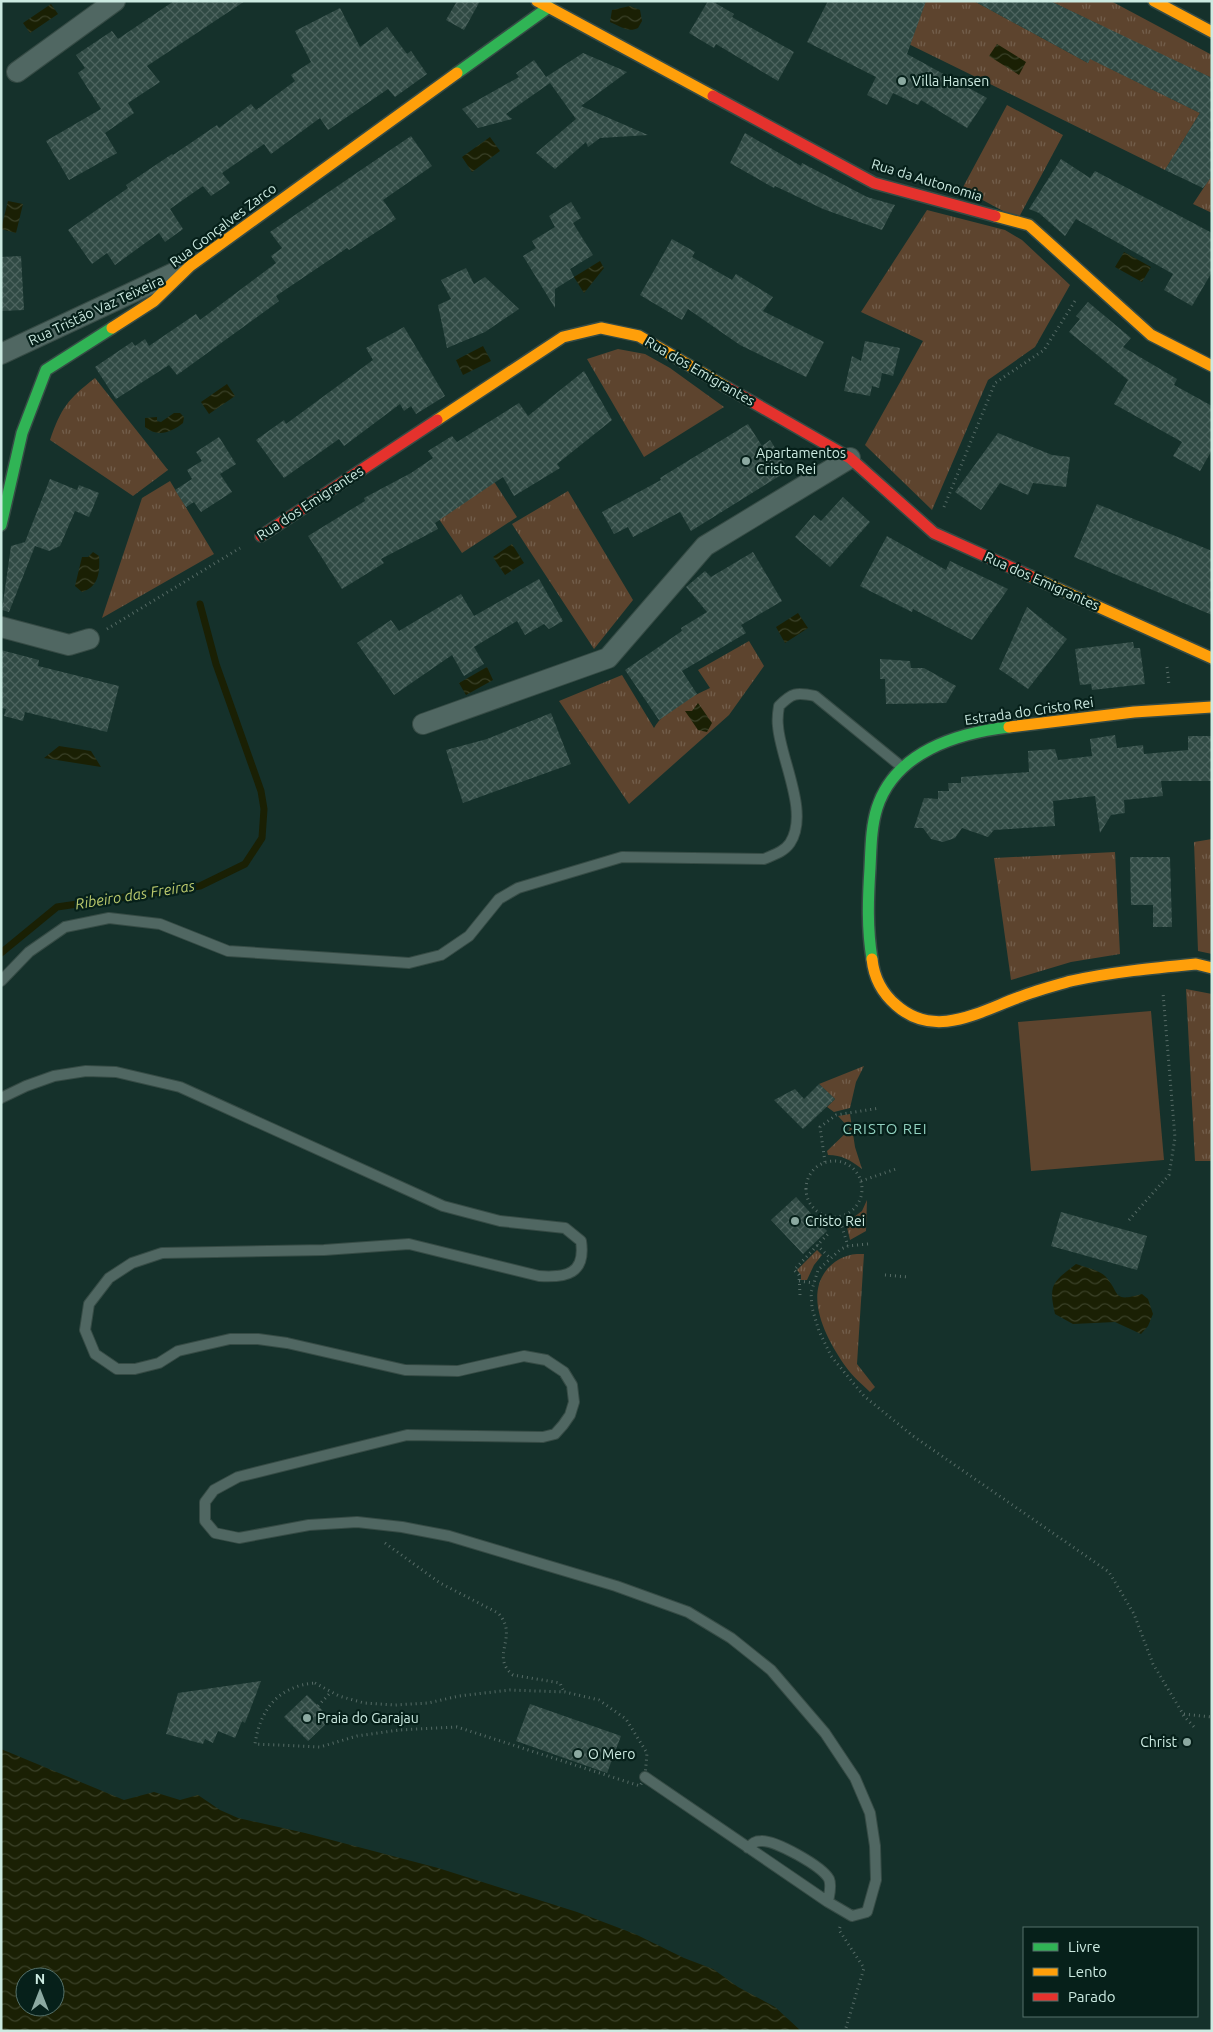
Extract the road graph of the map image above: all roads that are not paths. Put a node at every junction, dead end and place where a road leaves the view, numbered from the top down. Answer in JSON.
{"nodes":[{"id":1,"x":115,"y":1,"type":"edge"},
{"id":2,"x":537,"y":1,"type":"edge"},
{"id":3,"x":1154,"y":1,"type":"edge"},
{"id":4,"x":549,"y":7,"type":"junction"},
{"id":5,"x":1212,"y":32,"type":"edge"},
{"id":6,"x":16,"y":72,"type":"dead end"},
{"id":7,"x":190,"y":266,"type":"junction"},
{"id":8,"x":1,"y":354,"type":"edge"},
{"id":9,"x":1212,"y":366,"type":"edge"},
{"id":10,"x":850,"y":458,"type":"junction"},
{"id":11,"x":1,"y":525,"type":"edge"},
{"id":12,"x":261,"y":536,"type":"road end"},
{"id":13,"x":1,"y":627,"type":"edge"},
{"id":14,"x":89,"y":639,"type":"road end"},
{"id":15,"x":1212,"y":658,"type":"edge"},
{"id":16,"x":1212,"y":707,"type":"edge"},
{"id":17,"x":423,"y":724,"type":"dead end"},
{"id":18,"x":902,"y":767,"type":"junction"},
{"id":19,"x":1212,"y":968,"type":"edge"},
{"id":20,"x":1,"y":981,"type":"edge"},
{"id":21,"x":1,"y":1098,"type":"edge"},
{"id":22,"x":643,"y":1782,"type":"road end"},
{"id":23,"x":748,"y":1848,"type":"junction"},
{"id":24,"x":828,"y":1902,"type":"junction"}],
"edges":[{"from":1,"to":6,"type":"street"},
{"from":2,"to":4,"type":"street","name":"Rua da Autonomia"},
{"from":3,"to":5,"type":"street"},
{"from":4,"to":7,"type":"street","name":"Rua Gonçalves Zarco"},
{"from":4,"to":9,"type":"street","name":"Rua da Autonomia"},
{"from":7,"to":8,"type":"street","name":"Rua Tristão Vaz Teixeira"},
{"from":7,"to":11,"type":"street","name":"Rua Gonçalves Zarco"},
{"from":10,"to":12,"type":"street","name":"Rua dos Emigrantes"},
{"from":10,"to":15,"type":"street","name":"Rua dos Emigrantes"},
{"from":10,"to":17,"type":"street"},
{"from":13,"to":14,"type":"street"},
{"from":16,"to":18,"type":"street","name":"Estrada do Cristo Rei"},
{"from":18,"to":19,"type":"street","name":"Estrada do Cristo Rei"},
{"from":18,"to":20,"type":"lane"},
{"from":21,"to":24,"type":"lane"},
{"from":22,"to":23,"type":"lane"},
{"from":23,"to":24,"type":"lane"},
{"from":23,"to":24,"type":"lane"}]}
